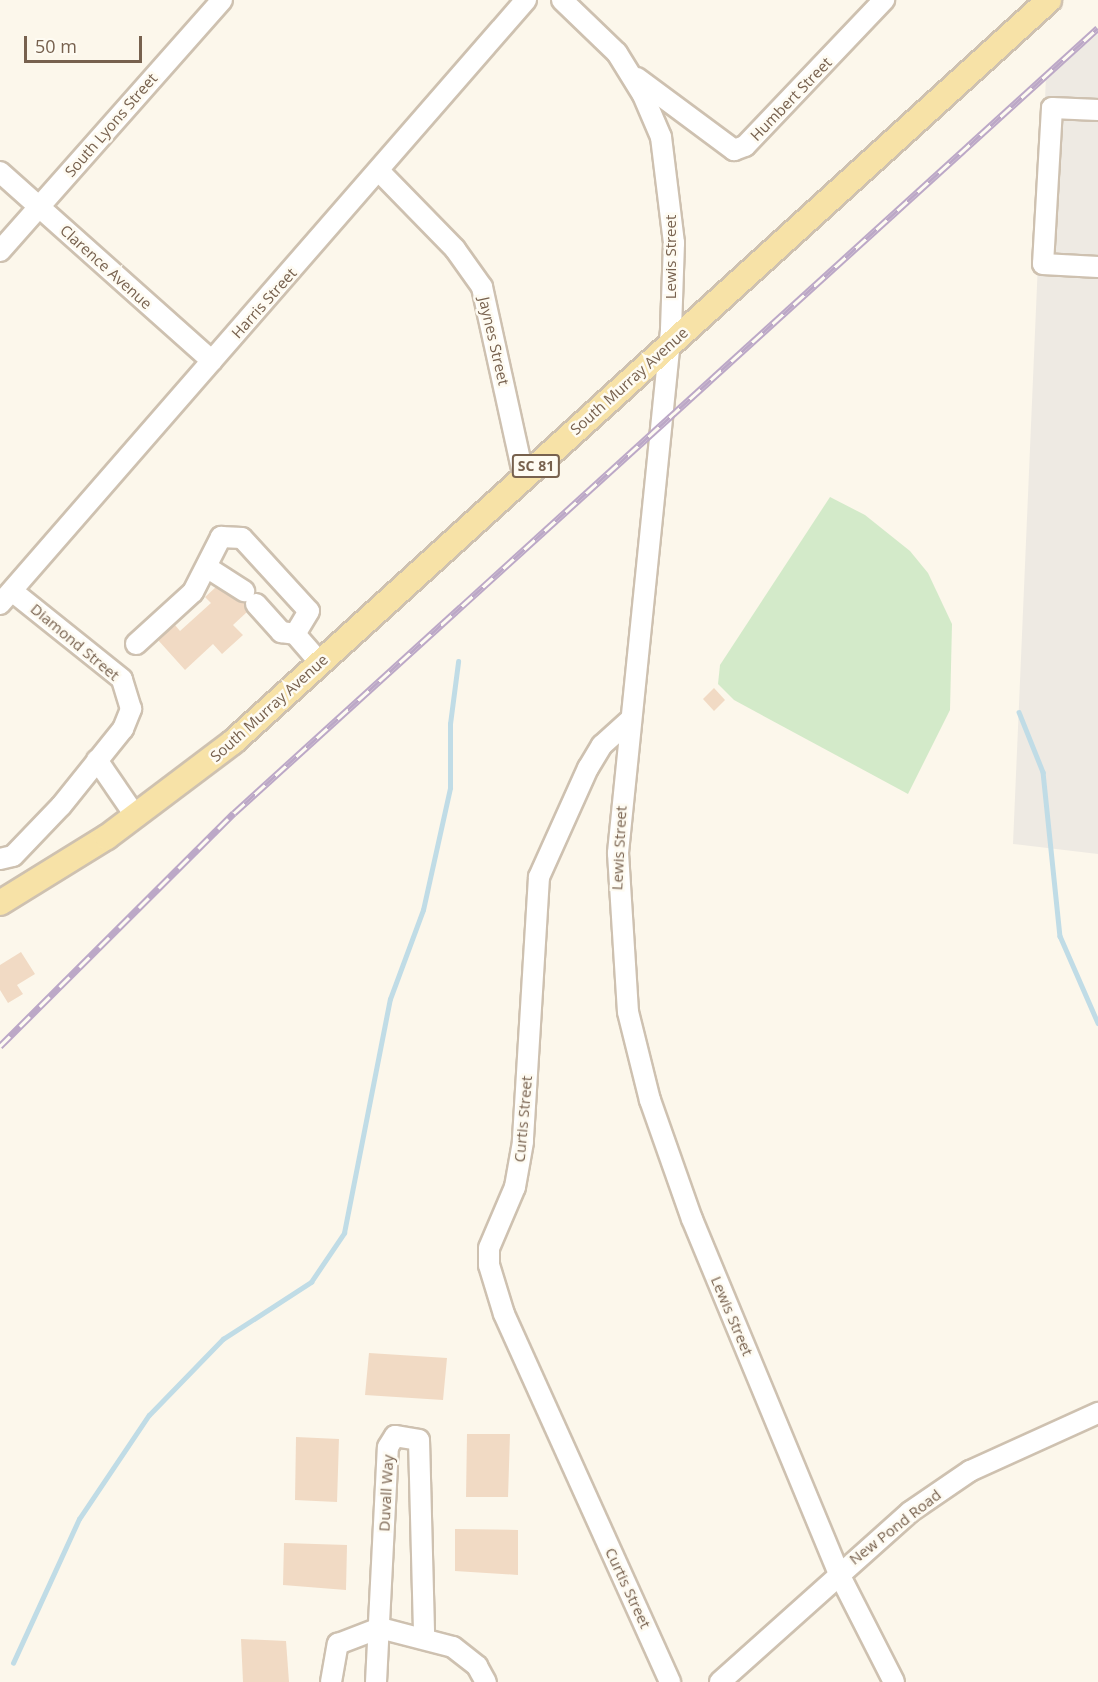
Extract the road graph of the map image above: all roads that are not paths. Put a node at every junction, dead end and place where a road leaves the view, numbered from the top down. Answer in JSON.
{"nodes":[{"id":1,"x":222,"y":0,"type":"edge"},
{"id":2,"x":526,"y":0,"type":"edge"},
{"id":3,"x":562,"y":0,"type":"edge"},
{"id":4,"x":884,"y":0,"type":"edge"},
{"id":5,"x":1049,"y":0,"type":"edge"},
{"id":6,"x":630,"y":73,"type":"junction"},
{"id":7,"x":1098,"y":110,"type":"edge"},
{"id":8,"x":379,"y":171,"type":"junction"},
{"id":9,"x":0,"y":172,"type":"edge"},
{"id":10,"x":39,"y":207,"type":"junction"},
{"id":11,"x":0,"y":251,"type":"edge"},
{"id":12,"x":1098,"y":267,"type":"edge"},
{"id":13,"x":669,"y":344,"type":"junction"},
{"id":14,"x":212,"y":361,"type":"junction"},
{"id":15,"x":524,"y":477,"type":"junction"},
{"id":16,"x":208,"y":568,"type":"junction"},
{"id":17,"x":6,"y":597,"type":"edge"},
{"id":18,"x":295,"y":634,"type":"junction"},
{"id":19,"x":136,"y":644,"type":"dead end"},
{"id":20,"x":320,"y":663,"type":"junction"},
{"id":21,"x":630,"y":720,"type":"junction"},
{"id":22,"x":97,"y":760,"type":"junction"},
{"id":23,"x":136,"y":817,"type":"junction"},
{"id":24,"x":0,"y":859,"type":"edge"},
{"id":25,"x":0,"y":903,"type":"edge"},
{"id":26,"x":1098,"y":1413,"type":"edge"},
{"id":27,"x":838,"y":1572,"type":"junction"},
{"id":28,"x":380,"y":1628,"type":"junction"},
{"id":29,"x":424,"y":1636,"type":"junction"},
{"id":30,"x":331,"y":1682,"type":"edge"},
{"id":31,"x":376,"y":1682,"type":"edge"},
{"id":32,"x":486,"y":1682,"type":"edge"},
{"id":33,"x":670,"y":1682,"type":"edge"},
{"id":34,"x":720,"y":1682,"type":"edge"},
{"id":35,"x":894,"y":1682,"type":"edge"}],
"edges":[{"from":1,"to":10,"type":"street","name":"South Lyons Street"},
{"from":2,"to":8,"type":"street","name":"Harris Street"},
{"from":3,"to":6,"type":"street","name":"Lewis Street"},
{"from":4,"to":6,"type":"street","name":"Humbert Street"},
{"from":5,"to":13,"type":"main road","name":"South Murray Avenue","number":"SC 81"},
{"from":6,"to":13,"type":"street","name":"Lewis Street"},
{"from":7,"to":12,"type":"street"},
{"from":8,"to":14,"type":"street","name":"Harris Street"},
{"from":8,"to":15,"type":"street","name":"Jaynes Street"},
{"from":9,"to":10,"type":"street","name":"Clarence Avenue"},
{"from":10,"to":11,"type":"street","name":"South Lyons Street"},
{"from":10,"to":14,"type":"street","name":"Clarence Avenue"},
{"from":13,"to":15,"type":"main road","name":"South Murray Avenue","number":"SC 81"},
{"from":13,"to":21,"type":"street","name":"Lewis Street"},
{"from":14,"to":17,"type":"street","name":"Harris Street"},
{"from":15,"to":20,"type":"main road","name":"South Murray Avenue","number":"SC 81"},
{"from":16,"to":18,"type":"street"},
{"from":16,"to":18,"type":"street"},
{"from":16,"to":19,"type":"street"},
{"from":17,"to":22,"type":"street","name":"Diamond Street"},
{"from":18,"to":20,"type":"street"},
{"from":20,"to":23,"type":"main road","name":"South Murray Avenue","number":"SC 81"},
{"from":21,"to":27,"type":"street","name":"Lewis Street"},
{"from":21,"to":33,"type":"street","name":"Curtis Street"},
{"from":22,"to":23,"type":"street"},
{"from":22,"to":24,"type":"street","name":"Diamond Street"},
{"from":23,"to":25,"type":"main road","name":"South Murray Avenue","number":"SC 81"},
{"from":26,"to":27,"type":"street","name":"New Pond Road"},
{"from":27,"to":34,"type":"street","name":"New Pond Road"},
{"from":27,"to":35,"type":"street","name":"Lewis Street"},
{"from":28,"to":29,"type":"street"},
{"from":28,"to":29,"type":"street","name":"Duvall Way"},
{"from":28,"to":30,"type":"street"},
{"from":28,"to":31,"type":"street","name":"Duvall Way"},
{"from":29,"to":32,"type":"street"}]}
